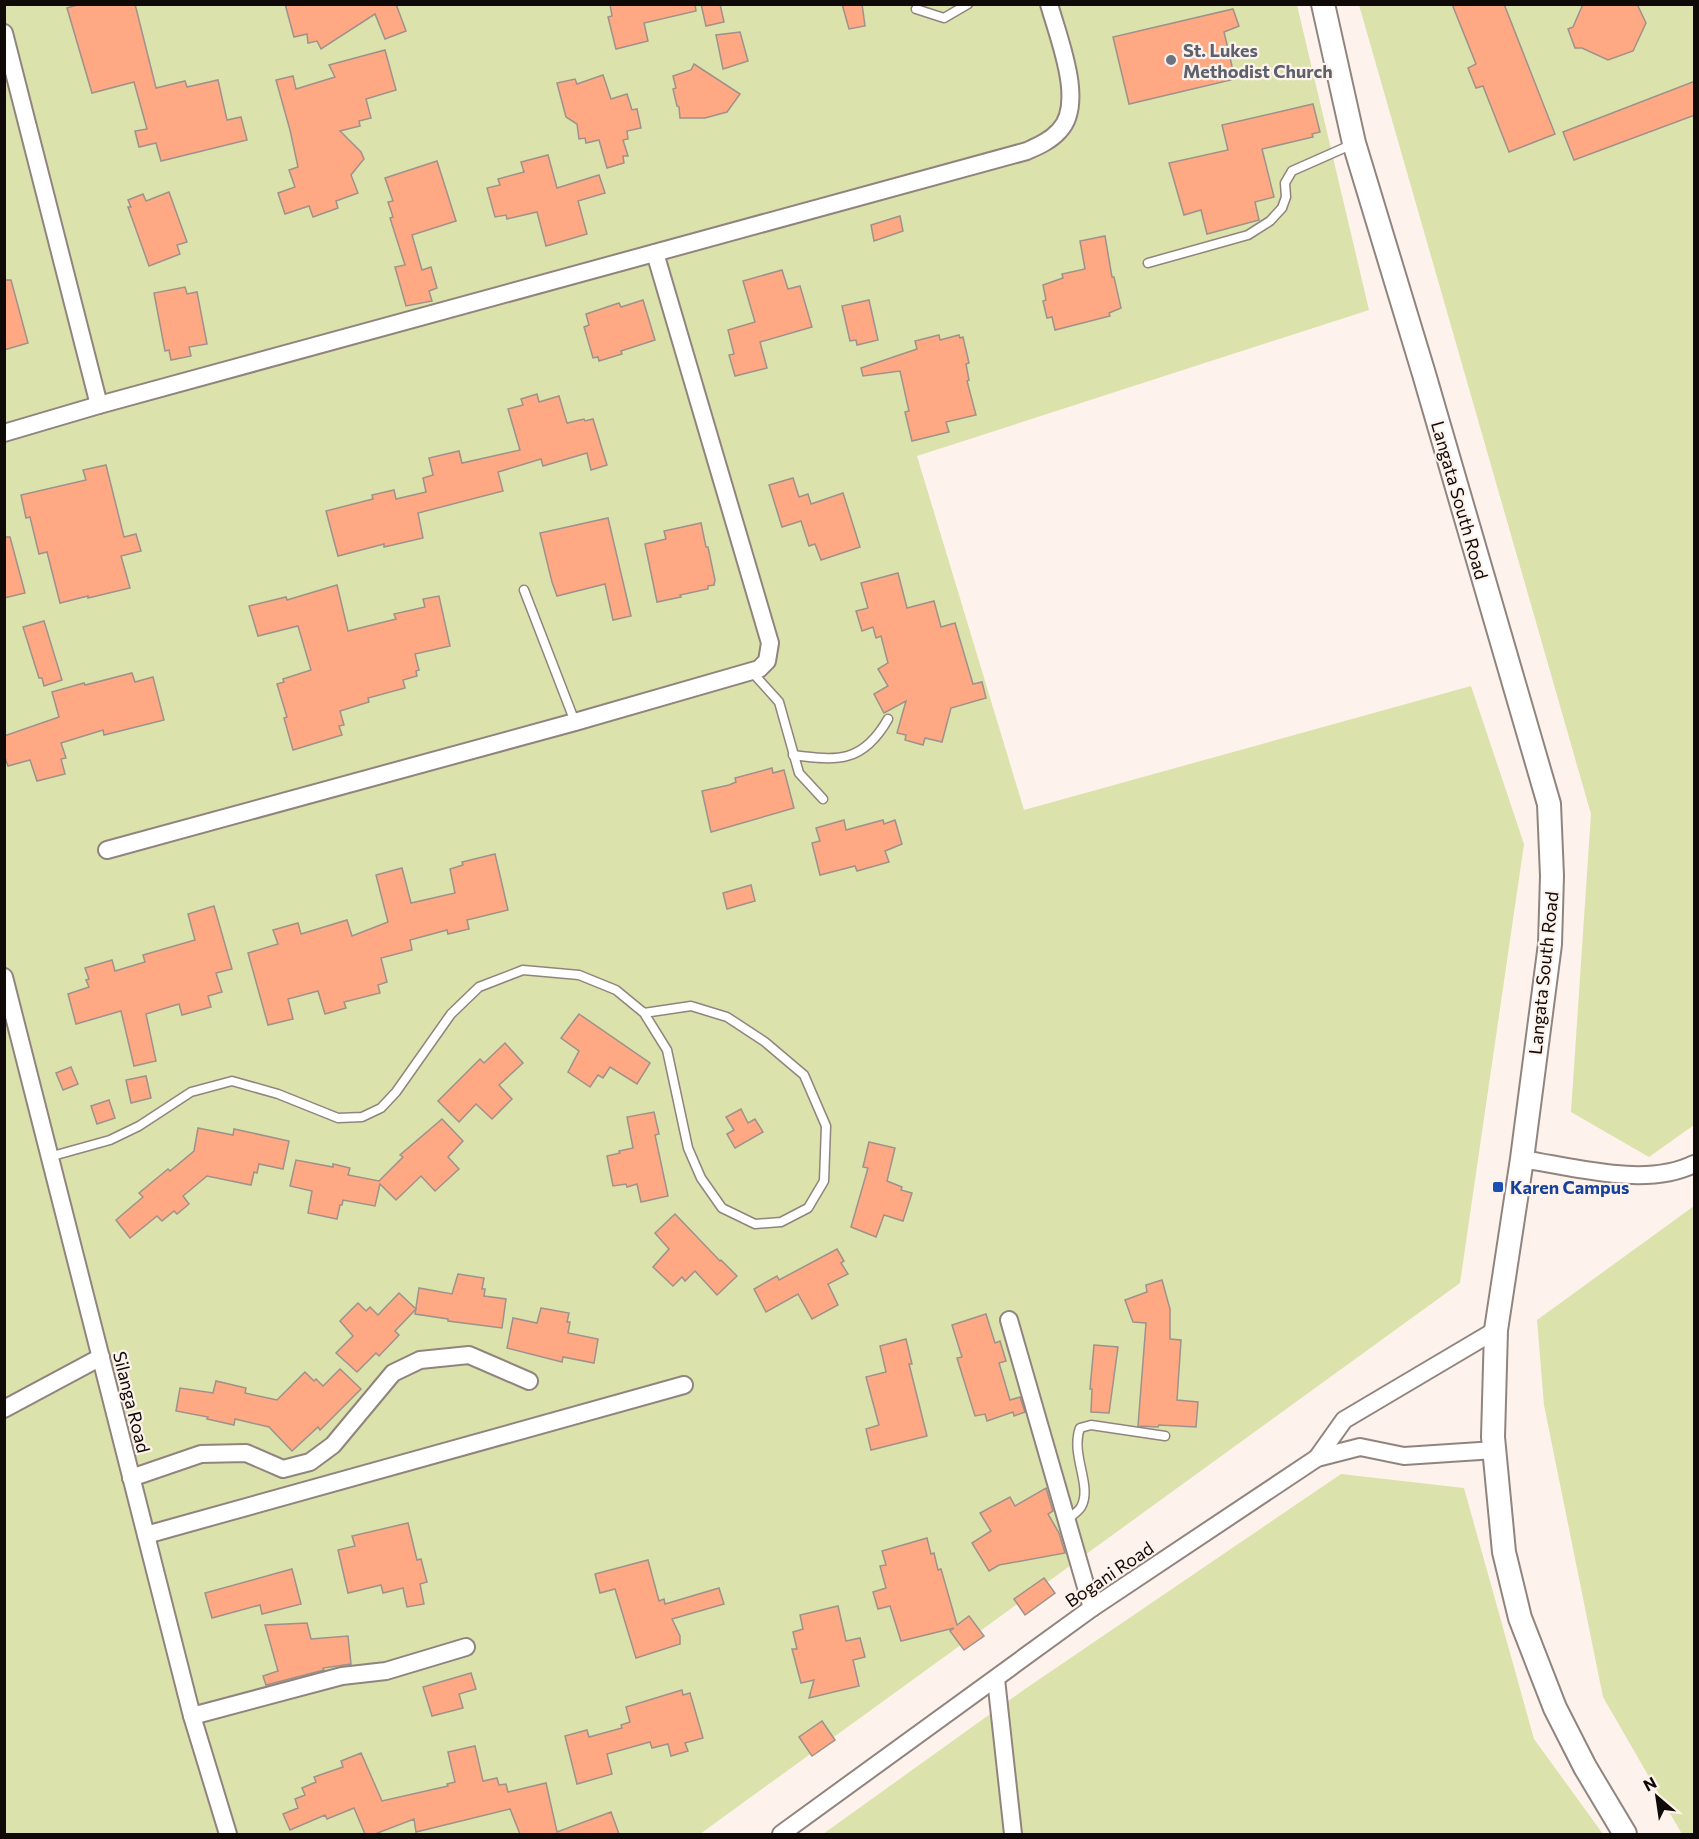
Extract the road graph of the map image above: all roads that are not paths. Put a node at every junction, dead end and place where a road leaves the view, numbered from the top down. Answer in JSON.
{"nodes":[{"id":1,"x":968,"y":4,"type":"edge"},
{"id":2,"x":1049,"y":4,"type":"edge"},
{"id":3,"x":1323,"y":4,"type":"edge"},
{"id":4,"x":916,"y":9,"type":"dead end"},
{"id":5,"x":4,"y":33,"type":"edge"},
{"id":6,"x":1354,"y":144,"type":"junction"},
{"id":7,"x":655,"y":253,"type":"junction"},
{"id":8,"x":1148,"y":263,"type":"dead end"},
{"id":9,"x":99,"y":405,"type":"junction"},
{"id":10,"x":4,"y":433,"type":"edge"},
{"id":11,"x":524,"y":590,"type":"dead end"},
{"id":12,"x":752,"y":672,"type":"junction"},
{"id":13,"x":888,"y":718,"type":"dead end"},
{"id":14,"x":575,"y":722,"type":"junction"},
{"id":15,"x":793,"y":755,"type":"junction"},
{"id":16,"x":823,"y":799,"type":"dead end"},
{"id":17,"x":107,"y":850,"type":"dead end"},
{"id":18,"x":4,"y":977,"type":"edge"},
{"id":19,"x":644,"y":1013,"type":"junction"},
{"id":20,"x":49,"y":1157,"type":"junction"},
{"id":21,"x":1522,"y":1159,"type":"junction"},
{"id":22,"x":1695,"y":1164,"type":"edge"},
{"id":23,"x":1009,"y":1320,"type":"dead end"},
{"id":24,"x":1496,"y":1330,"type":"junction"},
{"id":25,"x":100,"y":1357,"type":"junction"},
{"id":26,"x":528,"y":1381,"type":"dead end"},
{"id":27,"x":684,"y":1385,"type":"dead end"},
{"id":28,"x":4,"y":1409,"type":"edge"},
{"id":29,"x":1165,"y":1436,"type":"dead end"},
{"id":30,"x":1495,"y":1450,"type":"junction"},
{"id":31,"x":1317,"y":1458,"type":"junction"},
{"id":32,"x":131,"y":1478,"type":"junction"},
{"id":33,"x":1066,"y":1520,"type":"junction"},
{"id":34,"x":146,"y":1535,"type":"junction"},
{"id":35,"x":1092,"y":1608,"type":"junction"},
{"id":36,"x":466,"y":1647,"type":"dead end"},
{"id":37,"x":996,"y":1679,"type":"junction"},
{"id":38,"x":192,"y":1716,"type":"junction"},
{"id":39,"x":227,"y":1834,"type":"edge"},
{"id":40,"x":781,"y":1834,"type":"edge"},
{"id":41,"x":1013,"y":1834,"type":"edge"},
{"id":42,"x":1625,"y":1834,"type":"edge"}],
"edges":[{"from":1,"to":4,"type":"lane"},
{"from":2,"to":7,"type":"street"},
{"from":3,"to":6,"type":"street","name":"Langata South Road"},
{"from":5,"to":9,"type":"street"},
{"from":6,"to":8,"type":"lane"},
{"from":6,"to":21,"type":"street","name":"Langata South Road"},
{"from":7,"to":9,"type":"street"},
{"from":7,"to":12,"type":"street"},
{"from":9,"to":10,"type":"street"},
{"from":11,"to":14,"type":"lane"},
{"from":12,"to":14,"type":"street"},
{"from":12,"to":15,"type":"lane"},
{"from":13,"to":15,"type":"lane"},
{"from":14,"to":17,"type":"street"},
{"from":15,"to":16,"type":"lane"},
{"from":18,"to":20,"type":"street","name":"Silanga Road"},
{"from":19,"to":19,"type":"lane"},
{"from":19,"to":20,"type":"lane"},
{"from":20,"to":25,"type":"street","name":"Silanga Road"},
{"from":21,"to":22,"type":"street"},
{"from":21,"to":24,"type":"street","name":"Langata South Road"},
{"from":23,"to":33,"type":"street"},
{"from":24,"to":30,"type":"street","name":"Langata South Road"},
{"from":24,"to":31,"type":"street"},
{"from":25,"to":28,"type":"street"},
{"from":25,"to":32,"type":"street","name":"Silanga Road"},
{"from":26,"to":32,"type":"street"},
{"from":27,"to":34,"type":"street"},
{"from":29,"to":33,"type":"lane"},
{"from":30,"to":31,"type":"street","name":"Bogani Road"},
{"from":30,"to":42,"type":"street","name":"Langata South Road"},
{"from":31,"to":35,"type":"street","name":"Bogani Road"},
{"from":32,"to":34,"type":"street","name":"Silanga Road"},
{"from":33,"to":35,"type":"street"},
{"from":34,"to":38,"type":"street","name":"Silanga Road"},
{"from":35,"to":37,"type":"street","name":"Bogani Road"},
{"from":36,"to":38,"type":"street"},
{"from":37,"to":40,"type":"street","name":"Bogani Road"},
{"from":37,"to":41,"type":"street"},
{"from":38,"to":39,"type":"street","name":"Silanga Road"}]}
